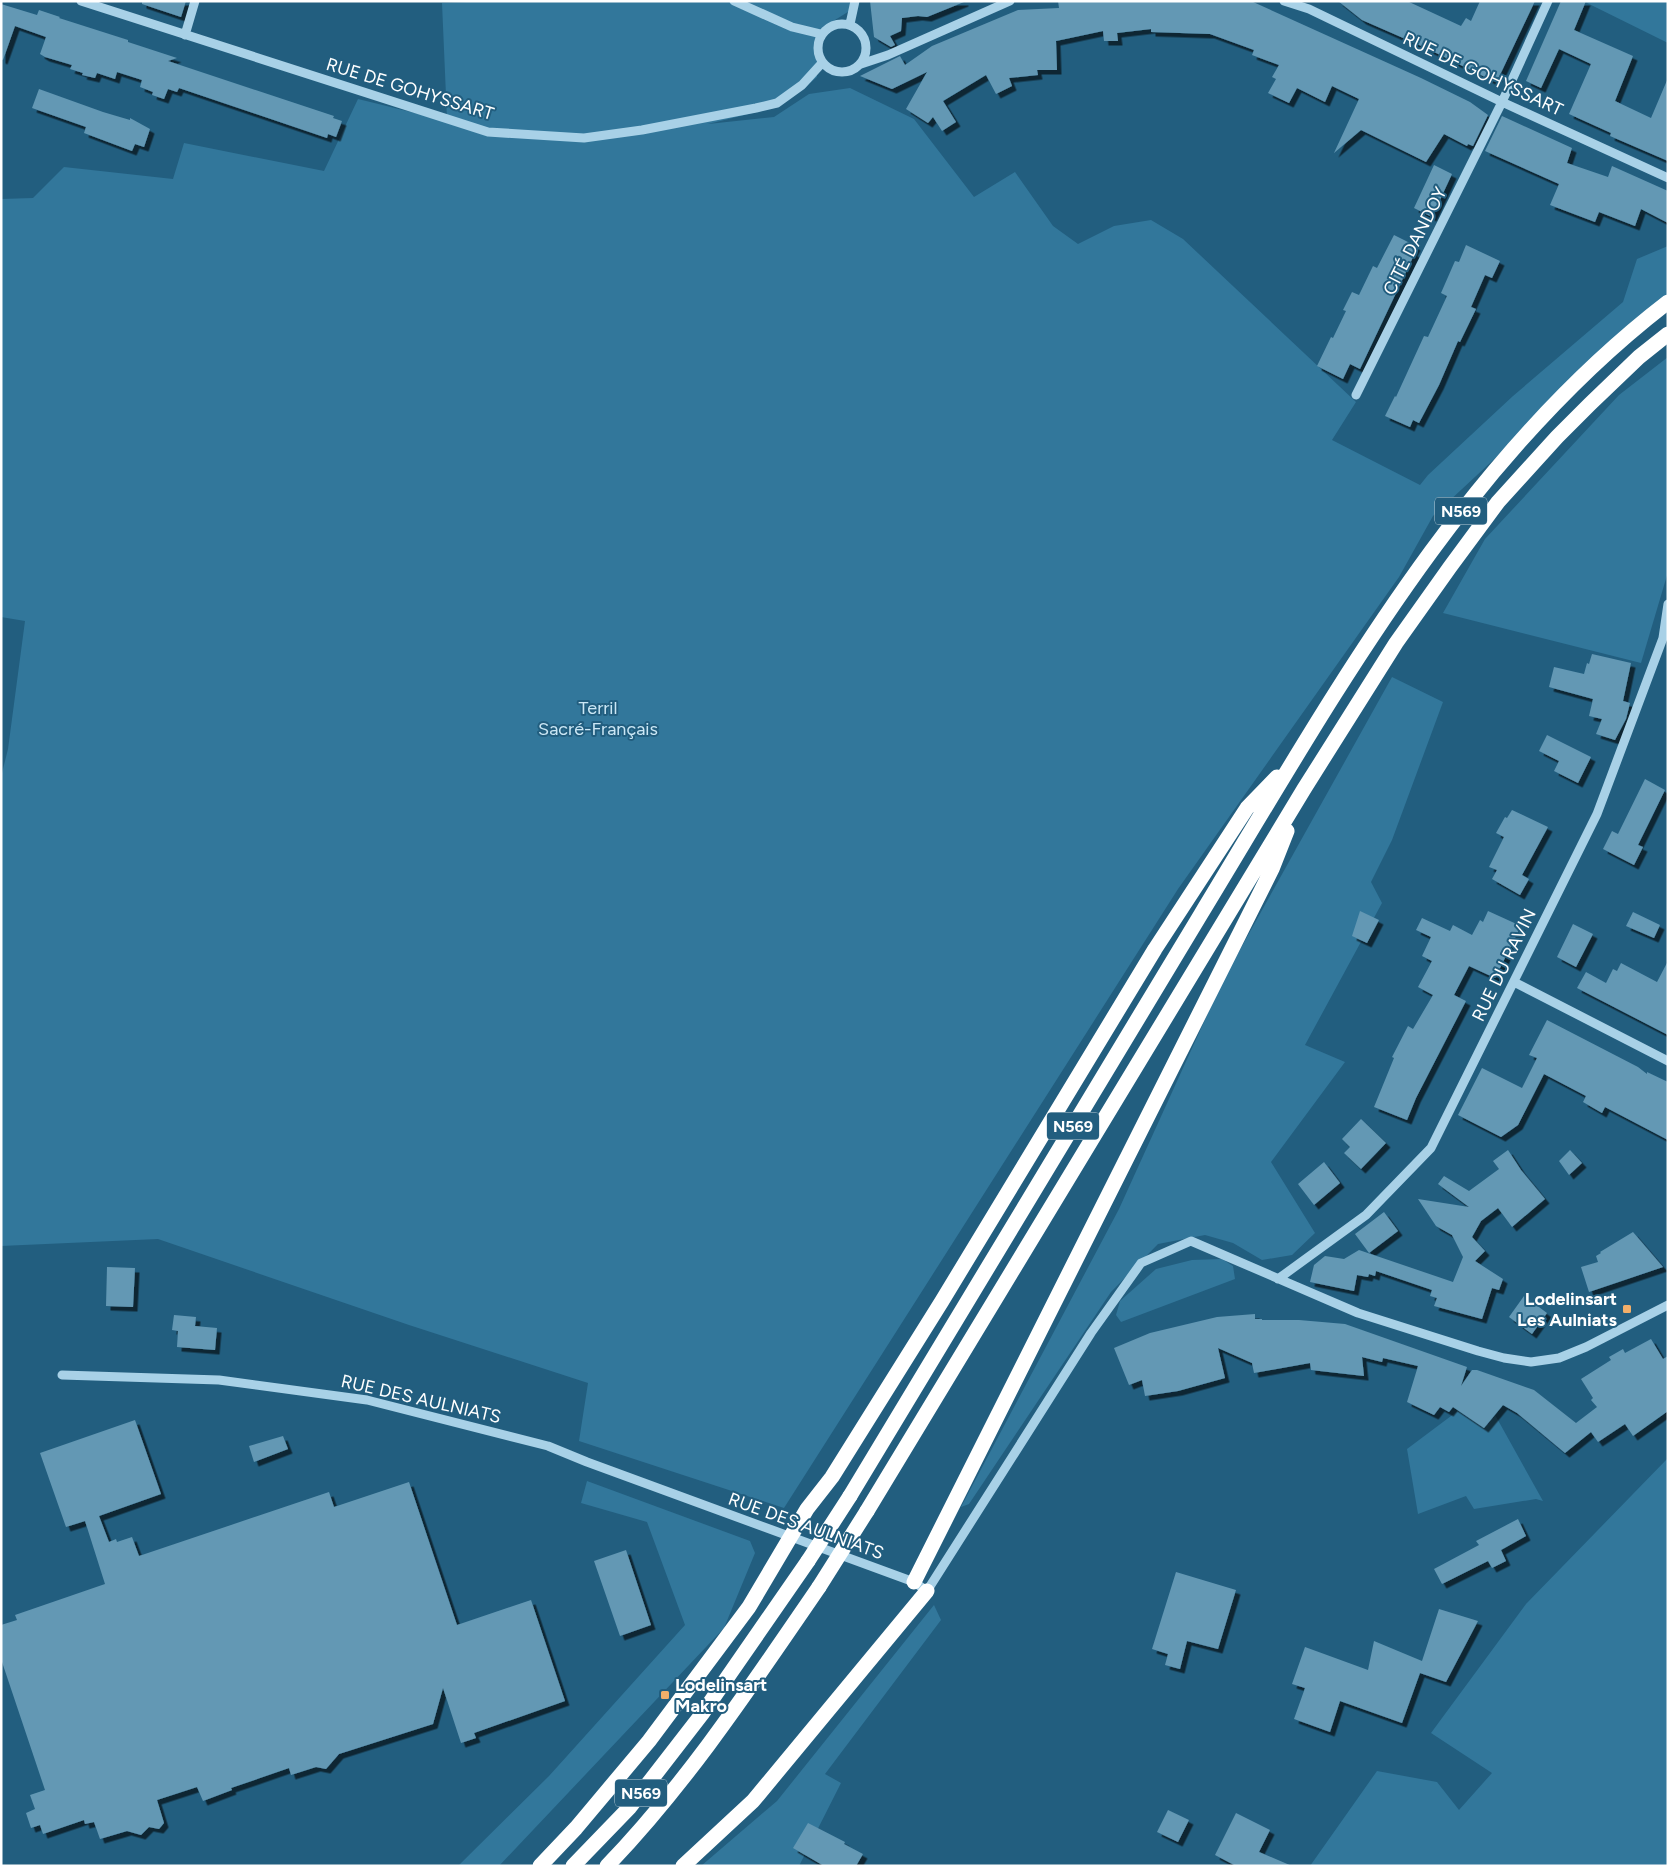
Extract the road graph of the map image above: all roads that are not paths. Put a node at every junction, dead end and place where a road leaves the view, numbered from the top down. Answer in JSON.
{"nodes":[{"id":1,"x":81,"y":1,"type":"edge"},
{"id":2,"x":195,"y":1,"type":"edge"},
{"id":3,"x":734,"y":1,"type":"edge"},
{"id":4,"x":855,"y":1,"type":"edge"},
{"id":5,"x":1010,"y":1,"type":"edge"},
{"id":6,"x":1284,"y":1,"type":"edge"},
{"id":7,"x":1548,"y":1,"type":"edge"},
{"id":8,"x":850,"y":24,"type":"junction"},
{"id":9,"x":821,"y":34,"type":"junction"},
{"id":10,"x":185,"y":35,"type":"junction"},
{"id":11,"x":822,"y":63,"type":"junction"},
{"id":12,"x":861,"y":64,"type":"junction"},
{"id":13,"x":1502,"y":102,"type":"junction"},
{"id":14,"x":1668,"y":178,"type":"edge"},
{"id":15,"x":1668,"y":302,"type":"edge"},
{"id":16,"x":1668,"y":334,"type":"edge"},
{"id":17,"x":1356,"y":395,"type":"dead end"},
{"id":18,"x":1668,"y":604,"type":"edge"},
{"id":19,"x":1297,"y":756,"type":"junction"},
{"id":20,"x":1304,"y":789,"type":"junction"},
{"id":21,"x":1514,"y":982,"type":"junction"},
{"id":22,"x":1668,"y":1062,"type":"edge"},
{"id":23,"x":1278,"y":1279,"type":"junction"},
{"id":24,"x":1668,"y":1305,"type":"edge"},
{"id":25,"x":62,"y":1376,"type":"dead end"},
{"id":26,"x":790,"y":1537,"type":"junction"},
{"id":27,"x":914,"y":1582,"type":"junction"},
{"id":28,"x":927,"y":1591,"type":"junction"},
{"id":29,"x":540,"y":1866,"type":"edge"},
{"id":30,"x":573,"y":1866,"type":"edge"},
{"id":31,"x":607,"y":1866,"type":"edge"},
{"id":32,"x":683,"y":1866,"type":"edge"}],
"edges":[{"from":1,"to":10,"type":"street","name":"RUE DE GOHYSSART"},
{"from":2,"to":10,"type":"street"},
{"from":3,"to":9,"type":"street"},
{"from":4,"to":8,"type":"street"},
{"from":5,"to":12,"type":"street"},
{"from":6,"to":13,"type":"street","name":"RUE DE GOHYSSART"},
{"from":7,"to":13,"type":"street","name":"CITÉ DANDOY"},
{"from":8,"to":9,"type":"street"},
{"from":8,"to":12,"type":"street"},
{"from":9,"to":11,"type":"street"},
{"from":10,"to":11,"type":"street","name":"RUE DE GOHYSSART"},
{"from":11,"to":12,"type":"street"},
{"from":13,"to":14,"type":"street","name":"RUE DE GOHYSSART"},
{"from":13,"to":17,"type":"street","name":"CITÉ DANDOY"},
{"from":15,"to":19,"type":"highway","number":"N569"},
{"from":16,"to":20,"type":"highway","number":"N569"},
{"from":18,"to":21,"type":"street","name":"RUE DU RAVIN"},
{"from":19,"to":26,"type":"highway"},
{"from":19,"to":30,"type":"highway","number":"N569","bridge":true},
{"from":20,"to":27,"type":"highway"},
{"from":20,"to":31,"type":"highway","number":"N569","bridge":true},
{"from":21,"to":22,"type":"street"},
{"from":21,"to":23,"type":"street","name":"RUE DU RAVIN"},
{"from":23,"to":24,"type":"street"},
{"from":23,"to":28,"type":"street"},
{"from":25,"to":26,"type":"street","name":"RUE DES AULNIATS"},
{"from":26,"to":27,"type":"street","name":"RUE DES AULNIATS"},
{"from":26,"to":29,"type":"highway"},
{"from":27,"to":28,"type":"street","name":"RUE DES AULNIATS"},
{"from":28,"to":32,"type":"highway"}]}
